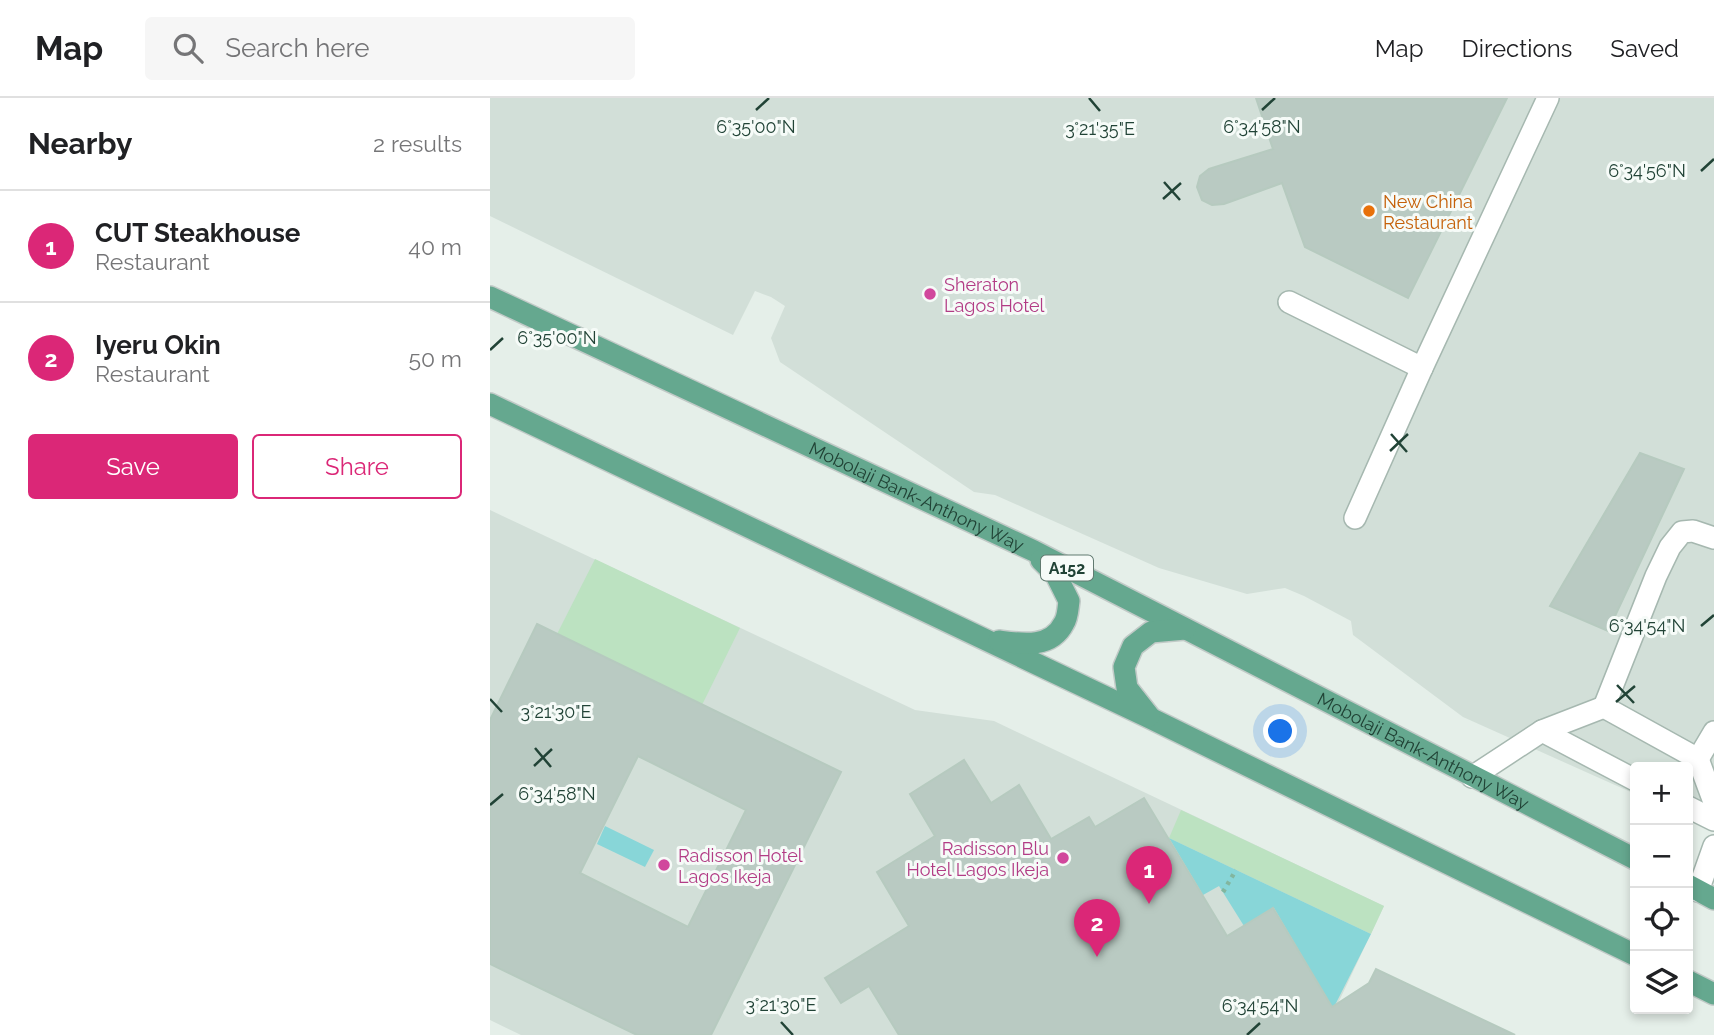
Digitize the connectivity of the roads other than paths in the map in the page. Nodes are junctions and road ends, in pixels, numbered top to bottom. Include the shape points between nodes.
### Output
1 (1548, 98) edge
2 (490, 297) edge
3 (1289, 302) dead end
4 (1422, 368) junction
5 (490, 404) edge
6 (1355, 518) dead end
7 (1714, 538) edge
8 (1034, 551) junction
9 (1187, 629) junction
10 (983, 639) junction
11 (1604, 706) junction
12 (1150, 718) junction
13 (1542, 731) junction
14 (1714, 732) edge
15 (1698, 759) junction
16 (1472, 777) junction
17 (1630, 777) edge
18 (1714, 803) edge
19 (1693, 810) edge
20 (1714, 820) edge
21 (1714, 846) edge
22 (1630, 856) edge
23 (1700, 892) edge
24 (1630, 953) edge
25 (1693, 984) edge
26 (1714, 994) edge

1 - 4 lane
2 - 8 main road, Mobolaji Bank-Anthony Way / A152
3 - 4 lane
4 - 6 lane
5 - 10 main road
7 - 11 lane via 1682,532 1670,547
8 - 9 main road, Mobolaji Bank-Anthony Way / A152
8 - 10 main road via 1056,575 1069,601 1064,623 1050,638 1032,645
9 - 12 main road via 1151,632 1133,646 1124,667 1127,688
9 - 16 main road, Mobolaji Bank-Anthony Way / A152
10 - 12 main road
11 - 13 lane
11 - 15 lane
12 - 24 main road
13 - 16 lane
13 - 17 lane
14 - 15 lane
15 - 18 lane
16 - 22 main road, Mobolaji Bank-Anthony Way / A152
19 - 20 lane
21 - 23 lane
25 - 26 main road

